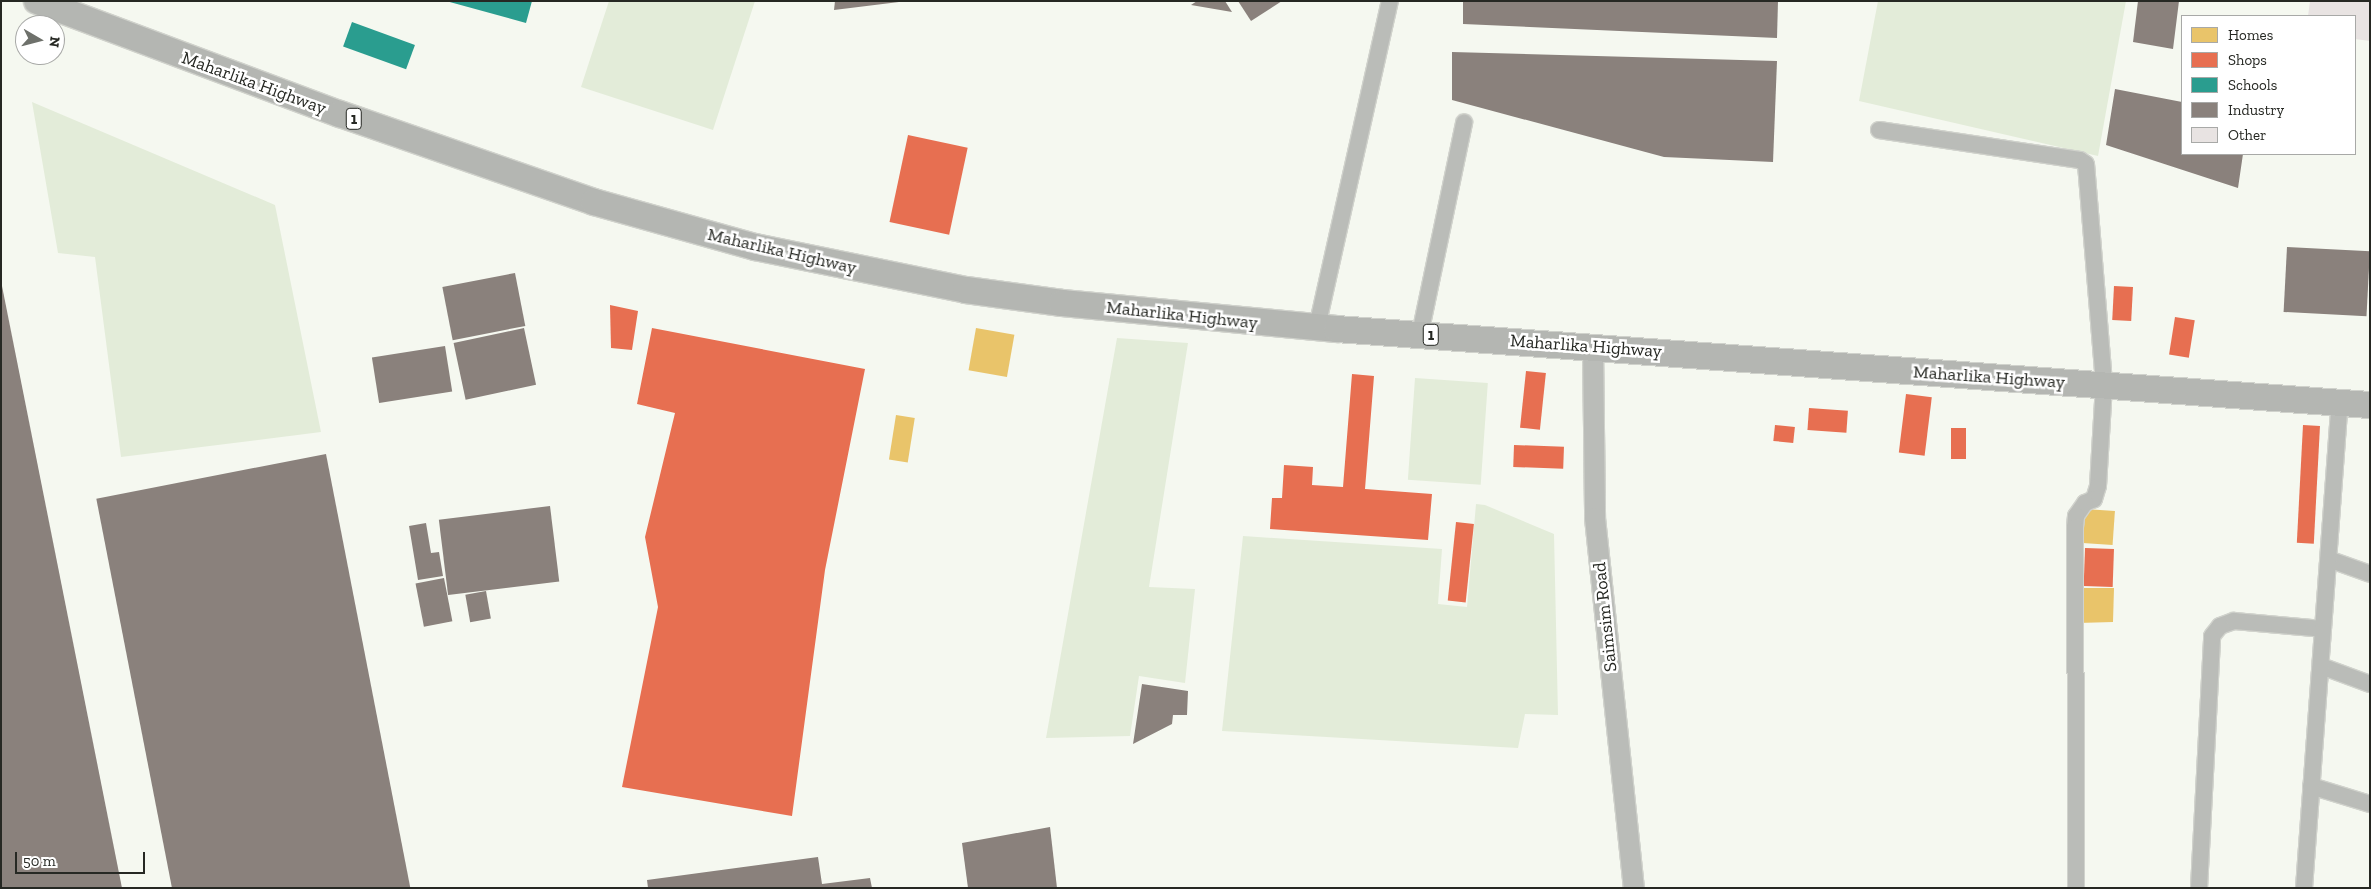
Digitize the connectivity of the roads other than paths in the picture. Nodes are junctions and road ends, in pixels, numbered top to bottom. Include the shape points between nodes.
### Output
1 (37, 1) edge
2 (1390, 1) edge
3 (1464, 123) dead end
4 (1879, 130) dead end
5 (1317, 327) junction
6 (1420, 334) junction
7 (1593, 346) junction
8 (2104, 386) junction
9 (2340, 403) junction
10 (2370, 405) edge
11 (2330, 560) junction
12 (2370, 574) edge
13 (2324, 629) junction
14 (2321, 666) junction
15 (2370, 684) edge
16 (2311, 786) junction
17 (2370, 804) edge
18 (1634, 888) edge
19 (2076, 888) edge
20 (2199, 888) edge
21 (2304, 888) edge

1 - 5 highway, Maharlika Highway / 1 via 507,174 755,247 957,288 1062,303
2 - 5 street
3 - 6 street
4 - 8 street via 2080,160 2086,164
5 - 6 highway, Maharlika Highway / 1
6 - 7 highway, Maharlika Highway / 1
7 - 8 highway, Maharlika Highway / 1
7 - 18 street, Saimsim Road via 1595,518
8 - 9 highway, Maharlika Highway / 1
8 - 19 street via 2098,486 2094,499 2085,503 2076,516 2075,527
9 - 10 highway, Maharlika Highway / 1
9 - 11 street
11 - 12 street
11 - 13 street
13 - 14 street
13 - 20 street via 2234,621 2220,626 2212,636
14 - 15 street
14 - 16 street
16 - 17 street
16 - 21 street

